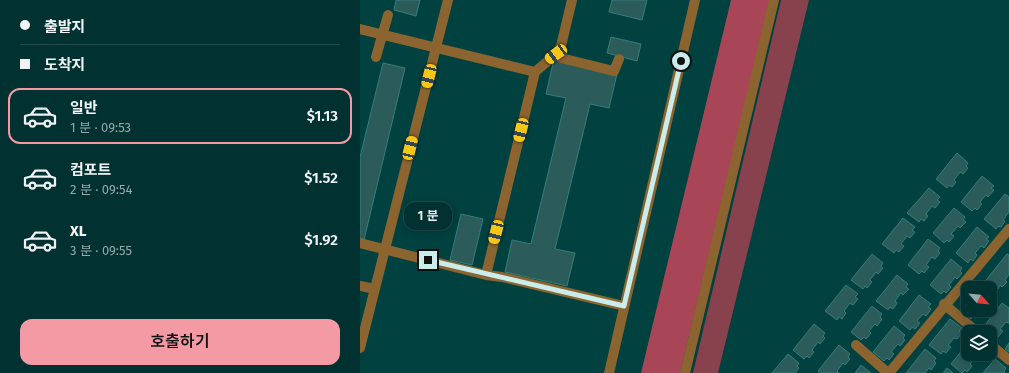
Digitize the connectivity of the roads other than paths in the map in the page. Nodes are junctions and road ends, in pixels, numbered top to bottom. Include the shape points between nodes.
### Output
1 (448, 0) edge
2 (572, 0) edge
3 (695, 0) edge
4 (774, 0) edge
5 (388, 15) dead end
6 (360, 29) edge
7 (382, 34) junction
8 (436, 48) junction
9 (556, 54) junction
10 (376, 57) dead end
11 (619, 59) dead end
12 (535, 72) junction
13 (1009, 229) edge
14 (360, 244) edge
15 (384, 249) junction
16 (486, 275) junction
17 (360, 286) edge
18 (375, 289) junction
19 (944, 304) junction
20 (624, 306) junction
21 (969, 325) edge
22 (856, 346) dead end
23 (360, 348) edge
24 (997, 350) edge
25 (1009, 360) edge
26 (609, 373) edge
27 (685, 373) edge
28 (889, 373) edge

1 - 8 street
2 - 9 street via 561,46
3 - 20 street
4 - 27 street
5 - 7 street
6 - 7 street
7 - 8 street
7 - 10 street
8 - 12 street
8 - 15 street
9 - 11 street via 561,58 614,70
9 - 12 street
12 - 16 street
13 - 19 street
14 - 15 street
15 - 16 street
15 - 18 street
16 - 20 street
17 - 18 street
18 - 23 street
19 - 21 street
19 - 28 street
20 - 26 street
22 - 28 street
24 - 25 street

